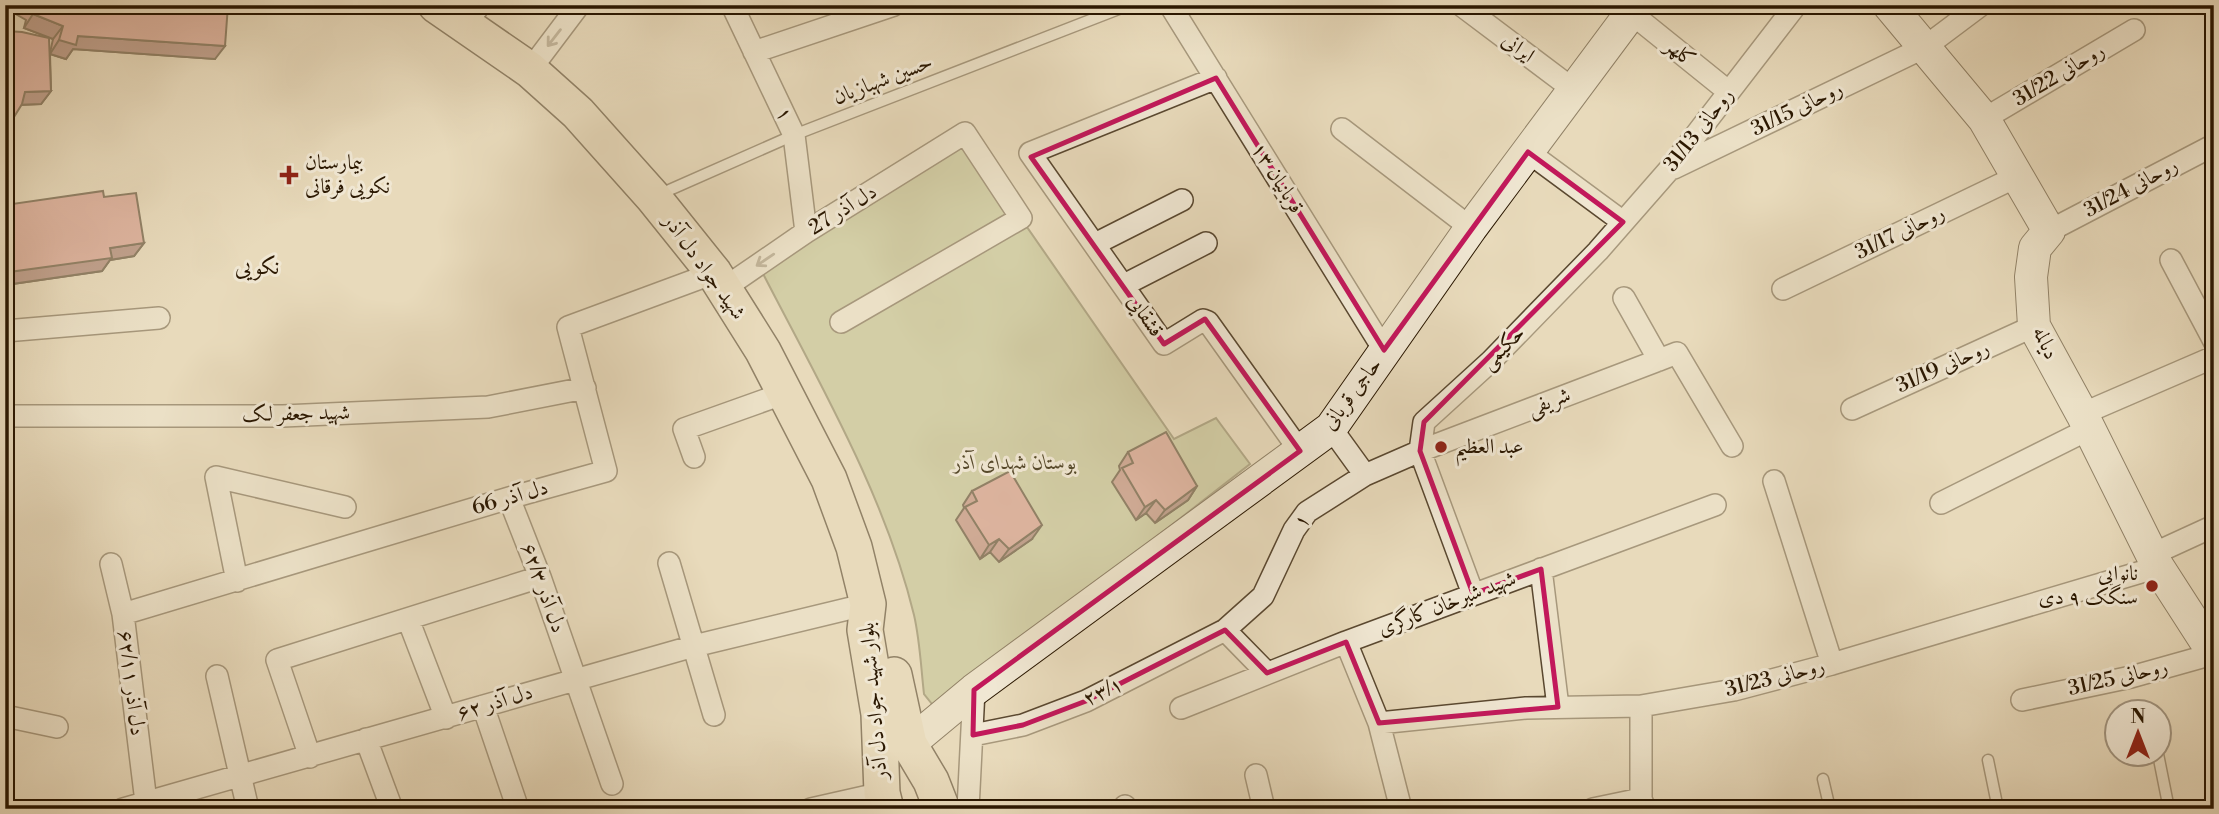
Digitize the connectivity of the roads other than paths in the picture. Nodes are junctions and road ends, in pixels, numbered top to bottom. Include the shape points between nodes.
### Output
1 (436, 5) edge
2 (579, 5) edge
3 (732, 5) edge
4 (894, 5) edge
5 (1129, 5) edge
6 (1170, 5) edge
7 (1461, 5) edge
8 (1796, 5) edge
9 (1889, 5) edge
10 (1981, 5) edge
11 (1634, 9) edge
12 (472, 15) edge
13 (2134, 30) dead end
14 (1925, 47) junction
15 (754, 52) junction
16 (530, 70) junction
17 (1216, 78) junction
18 (1574, 90) junction
19 (1730, 92) junction
20 (1984, 119) junction
21 (1342, 129) dead end
22 (794, 135) junction
23 (2214, 145) edge
24 (1528, 152) junction
25 (1668, 171) junction
26 (2016, 177) junction
27 (653, 197) junction
28 (1182, 200) dead end
29 (1623, 222) junction
30 (1471, 228) junction
31 (2049, 231) junction
32 (806, 232) junction
33 (1206, 243) dead end
34 (1095, 244) junction
35 (1598, 251) joint
36 (2171, 260) dead end
37 (719, 281) junction
38 (1124, 285) junction
39 (1783, 289) dead end
40 (1624, 298) dead end
41 (159, 318) dead end
42 (841, 322) dead end
43 (2034, 326) junction
44 (5, 331) edge
45 (2214, 341) edge
46 (1384, 350) junction
47 (1668, 357) junction
48 (2214, 357) edge
49 (585, 388) junction
50 (785, 393) junction
51 (1852, 409) dead end
52 (5, 416) edge
53 (2085, 422) junction
54 (1331, 428) junction
55 (1732, 446) dead end
56 (1420, 451) junction
57 (1300, 452) junction
58 (694, 457) dead end
59 (1365, 475) junction
60 (1774, 481) dead end
61 (509, 498) junction
62 (1941, 503) dead end
63 (1715, 505) dead end
64 (345, 507) dead end
65 (2214, 526) edge
66 (2156, 560) junction
67 (669, 563) dead end
68 (111, 564) dead end
69 (1541, 569) junction
70 (540, 576) junction
71 (237, 581) junction
72 (1473, 594) junction
73 (868, 604) junction
74 (123, 614) junction
75 (408, 619) junction
76 (1225, 630) junction
77 (1346, 642) junction
78 (694, 646) junction
79 (2214, 654) edge
80 (1832, 664) junction
81 (1266, 673) junction
82 (217, 676) dead end
83 (576, 678) junction
84 (974, 690) junction
85 (2022, 699) dead end
86 (483, 706) junction
87 (1641, 706) junction
88 (1558, 707) junction
89 (1181, 708) dead end
90 (714, 715) dead end
91 (5, 716) edge
92 (446, 718) junction
93 (1379, 723) junction
94 (57, 727) dead end
95 (973, 735) junction
96 (366, 739) junction
97 (909, 744) junction
98 (310, 757) junction
99 (1989, 760) dead end
100 (2161, 768) edge
101 (1256, 775) dead end
102 (240, 776) junction
103 (1823, 779) dead end
104 (612, 784) dead end
105 (146, 802) junction
106 (892, 803) edge
107 (1643, 804) edge
108 (123, 809) edge
109 (248, 809) edge
110 (392, 809) edge
111 (517, 809) edge
112 (811, 809) edge
113 (942, 809) edge
114 (968, 809) edge
115 (1264, 809) edge
116 (1401, 809) edge
117 (1593, 809) edge
118 (1830, 809) edge
119 (1998, 809) edge
120 (2169, 809) edge

1 - 12 main road, شهید جواد دل آذر
2 -> 16 street
3 - 15 street, ۱
4 - 15 street
5 - 22 lane, حسین شهبازیان
6 - 17 street, ۱۳ قربانیان
7 - 18 street, ایرانی
8 - 19 street, روحانی 31/13
9 - 14 main road
10 - 14 street, روحانی 31/15
11 - 18 main road, حاجی قربانی
11 - 19 street, کلهر
12 - 16 main road, شهید جواد دل آذر
13 - 20 street, روحانی 31/22
14 - 20 main road
14 - 25 street, روحانی 31/15
15 - 22 street, ۱
16 - 27 main road, شهید جواد دل آذر via 578,113
17 - 34 street, قشقایی via 1030,153
17 - 46 street, ۱۳ قربانیان
18 - 24 main road, حاجی قربانی
19 - 25 street, روحانی 31/13
20 - 26 main road
21 - 30 street
22 - 27 lane, حسین شهبازیان
22 - 32 street, ۱
23 - 31 street, روحانی 31/24
24 - 29 street
24 - 30 main road, حاجی قربانی
25 - 29 street, روحانی 31/13
26 - 31 main road
26 - 39 street, روحانی 31/17
27 - 37 main road, شهید جواد دل آذر
28 - 34 street
29 - 35 street, روحانی 31/13
30 - 46 main road, حاجی قربانی
31 - 43 main road, دیالمه via 2035,248 2031,277
32 -> 37 street, دل آذر 27
32 - 42 street, دل آذر 27 via 965,133 1021,218
33 - 38 street
34 - 38 street, قشقایی
35 - 56 street, حکیمی via 1424,422
36 - 45 street
37 - 49 street, دل آذر 66 via 568,327
37 - 50 main road, شهید جواد دل آذر
38 - 57 street, قشقایی via 1164,344 1203,320 1208,322
40 - 47 street
41 - 44 street
43 - 51 street, روحانی 31/19
43 - 53 main road, دیالمه
46 - 54 main road, حاجی قربانی
47 - 55 street
47 - 56 street, شریفی
48 - 53 street
49 - 52 street, شهید جعفر لک via 488,407 284,416
49 - 61 street, دل آذر 66 via 606,471
50 - 58 street via 684,429
50 - 73 main road, شهید جواد دل آذر via 829,479 854,547
53 - 62 street
53 - 66 main road, دیالمه
54 - 57 main road, حاجی قربانی
54 - 59 street
56 - 59 street, شریفی
56 - 72 street
57 - 84 main road, حاجی قربانی
59 - 76 street, ۱ via 1307,512 1264,596
60 - 80 street
61 - 70 street, دل آذر ۶۲/۳
61 - 71 street, دل آذر 66
63 - 69 street, شهید شیرخان کارگری
64 - 71 street via 216,477
65 - 66 street, روحانی 31/23
66 - 79 main road, دیالمه
66 - 80 street, روحانی 31/23
67 - 78 street
68 - 74 street, دل آذر ۶۲/۱۱
69 - 72 street, شهید شیرخان کارگری
69 - 88 street
70 - 75 street
70 - 83 street, دل آذر ۶۲/۳
71 - 74 street, دل آذر 66
72 - 77 street, شهید شیرخان کارگری
73 - 78 street, دل آذر ۶۲
73 - 97 main road, بلوار شهید جواد دل آذر via 883,625
73 - 106 main road, بلوار شهید جواد دل آذر via 865,630
74 - 105 street, دل آذر ۶۲/۱۱
75 - 92 street
75 - 98 street via 277,660
76 - 81 street
76 - 95 street, ۲۳/۱ via 1086,701 1023,724
77 - 81 street, شهید شیرخان کارگری
77 - 93 street
78 - 83 street, دل آذر ۶۲
78 - 90 street
79 - 85 street, روحانی 31/25
80 - 87 street, روحانی 31/23 via 1734,690
81 - 89 street, شهید شیرخان کارگری
82 - 102 street
83 - 86 street, دل آذر ۶۲
83 - 104 street, دل آذر ۶۲/۳
84 - 95 street
84 - 97 main road, حاجی قربانی
86 - 92 street, دل آذر ۶۲
86 - 111 street
87 - 88 street, روحانی 31/23
87 - 107 street
88 - 93 street, روحانی 31/23
91 - 94 street
92 - 96 street, دل آذر ۶۲
93 - 116 street
95 - 114 street
96 - 98 street, دل آذر ۶۲
96 - 110 street
97 - 106 main road via 904,792
97 - 113 main road, بلوار شهید جواد دل آذر
98 - 102 street, دل آذر ۶۲
99 - 119 lane
100 - 120 lane
101 - 115 street
102 - 105 street, دل آذر ۶۲
102 - 109 street
103 - 118 lane
105 - 108 street, دل آذر ۶۲
106 - 112 street
107 - 117 street

